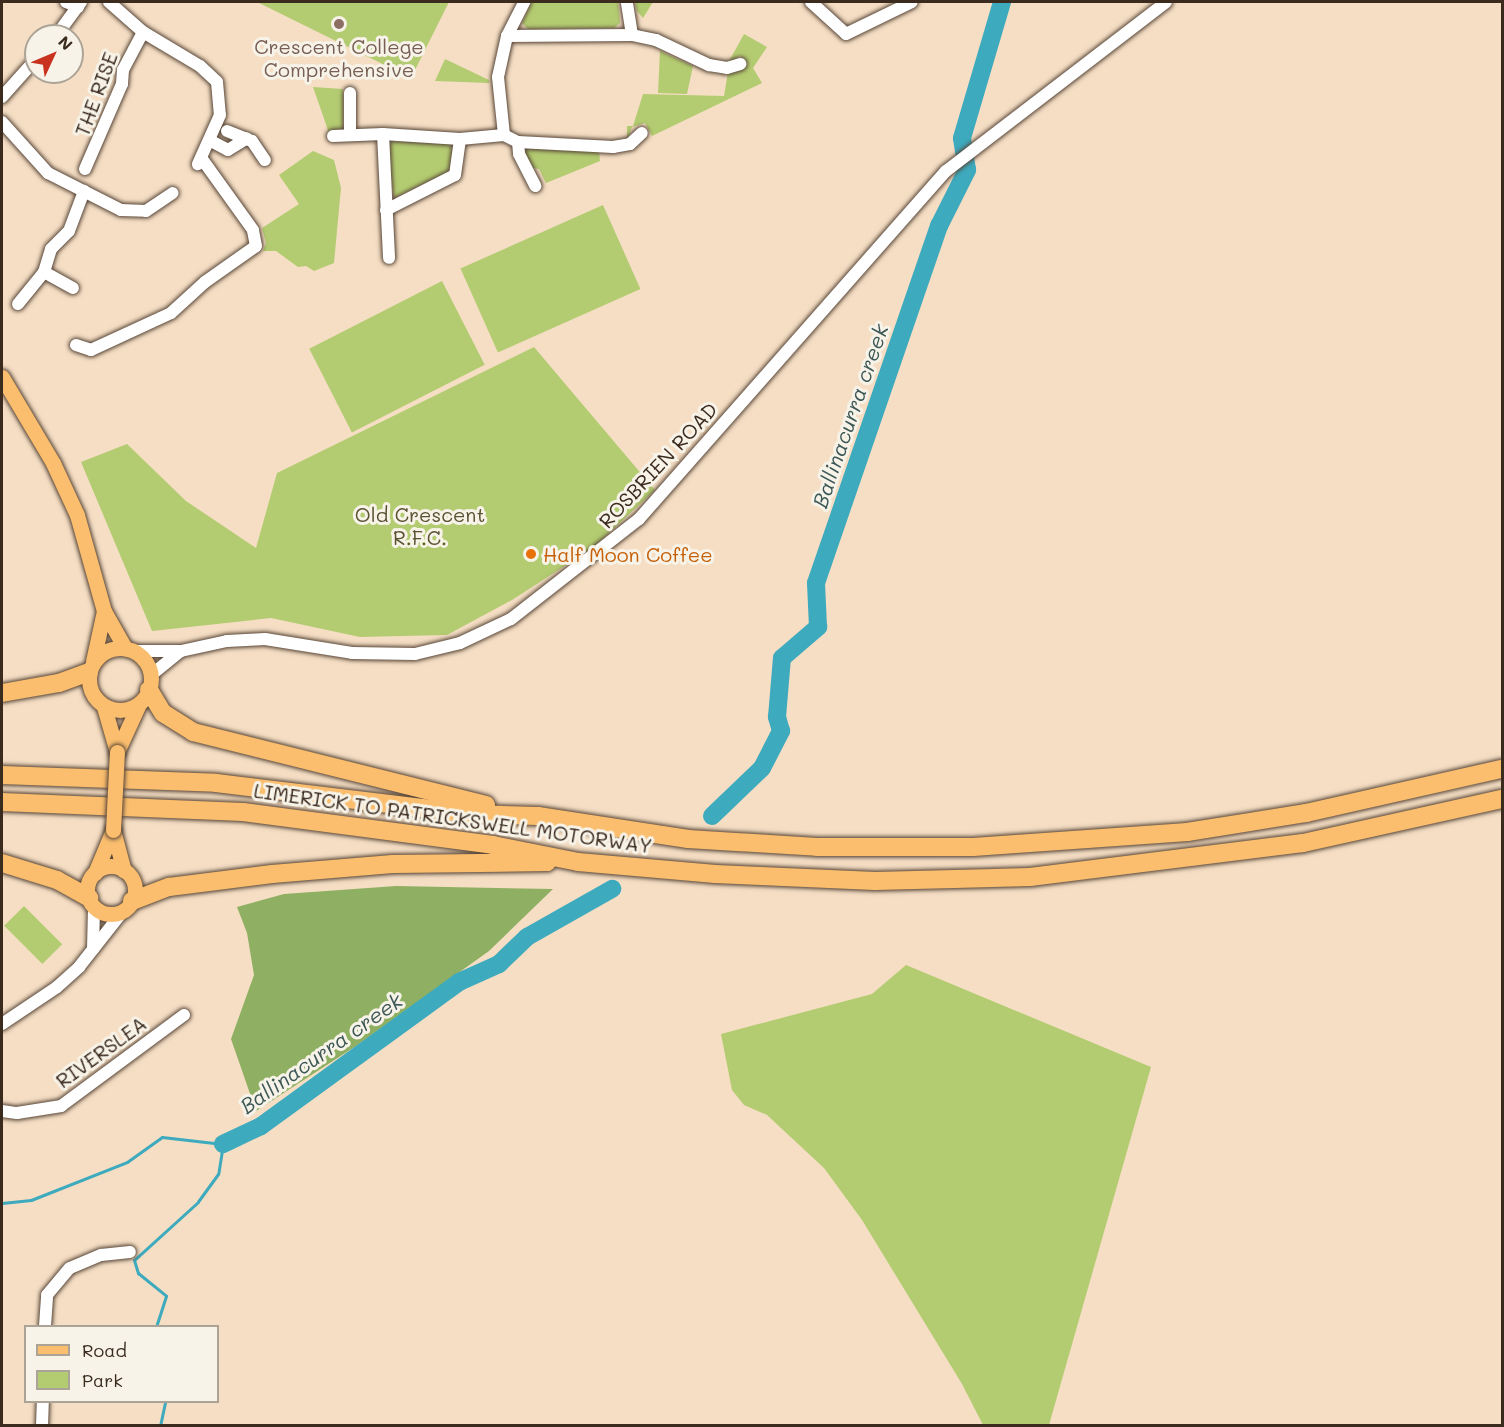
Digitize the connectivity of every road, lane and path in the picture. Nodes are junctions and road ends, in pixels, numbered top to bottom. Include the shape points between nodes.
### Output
1 (66, 2) edge
2 (109, 2) edge
3 (524, 2) edge
4 (627, 2) edge
5 (811, 2) edge
6 (912, 2) edge
7 (1166, 2) edge
8 (79, 4) edge
9 (65, 24) edge
10 (143, 32) junction
11 (632, 35) junction
12 (507, 36) junction
13 (740, 64) dead end
14 (24, 72) edge
15 (350, 93) dead end
16 (2, 96) edge
17 (2, 122) edge
18 (227, 131) dead end
19 (383, 134) junction
20 (642, 134) dead end
21 (350, 135) junction
22 (504, 135) junction
23 (333, 136) dead end
24 (248, 138) junction
25 (460, 139) junction
26 (211, 141) junction
27 (518, 142) junction
28 (265, 160) dead end
29 (86, 169) dead end
30 (536, 186) dead end
31 (84, 191) junction
32 (173, 193) dead end
33 (386, 210) junction
34 (389, 258) dead end
35 (44, 272) junction
36 (73, 288) dead end
37 (18, 304) dead end
38 (76, 345) dead end
39 (2, 377) edge
40 (104, 611) junction
41 (130, 650) junction
42 (181, 651) junction
43 (91, 667) junction
44 (146, 690) junction
45 (2, 693) edge
46 (104, 707) junction
47 (117, 752) junction
48 (1503, 769) edge
49 (2, 776) edge
50 (1503, 800) edge
51 (2, 802) edge
52 (538, 816) junction
53 (113, 830) junction
54 (578, 862) junction
55 (2, 863) edge
56 (124, 871) junction
57 (95, 873) junction
58 (91, 902) junction
59 (128, 906) junction
60 (93, 949) junction
61 (184, 1014) dead end
62 (2, 1024) edge
63 (2, 1111) edge
64 (130, 1252) dead end
65 (45, 1325) edge
66 (43, 1403) edge
67 (42, 1425) edge

1 - 8 street
2 - 10 street
3 - 12 street
4 - 11 street
5 - 6 street via 846,34
7 - 42 street, ROSBRIEN ROAD via 959,161 886,236 639,519 502,625 460,643 415,654 352,653 265,639 226,641
8 - 9 street
10 - 26 street via 200,66 217,81 220,116
10 - 29 street, THE RISE via 123,70 122,84
11 - 12 street
11 - 13 street via 656,40 709,64 727,68
12 - 22 street via 498,77
14 - 16 street
15 - 21 street
17 - 31 street via 48,173
18 - 24 street
19 - 21 street
19 - 25 street
19 - 33 street
20 - 27 street via 630,144 613,147
21 - 23 street
22 - 25 street
22 - 27 street
24 - 26 street via 228,150
24 - 28 street
25 - 33 street via 454,175
26 - 38 street via 199,162 253,230 256,246 205,282 171,314 91,350
27 - 30 street via 519,154
31 - 32 street via 121,210 137,212
31 - 35 street via 69,231 51,249
33 - 34 street
35 - 36 street
35 - 37 street
39 - 40 main road via 53,463 77,515
40 - 41 main road
40 - 43 main road
41 - 42 street, ROSBRIEN ROAD
41 - 43 main road via 107,650
41 - 44 main road via 148,666
42 - 44 street, ROSBRIEN ROAD
43 - 45 highway via 59,683
43 - 46 main road via 91,692
44 - 46 main road via 122,711
44 - 47 main road
44 - 52 highway via 163,713 193,732
46 - 47 main road
47 - 53 main road, bridge
48 - 52 highway, LIMERICK TO PATRICKSWELL MOTORWAY via 1306,813 1186,832 1072,843 817,847 688,838
49 - 52 highway, LIMERICK TO PATRICKSWELL MOTORWAY via 216,783 474,814
50 - 54 highway, LIMERICK TO PATRICKSWELL MOTORWAY via 1303,843 1030,878 875,881 715,874
51 - 54 highway, LIMERICK TO PATRICKSWELL MOTORWAY via 243,812 493,845
53 - 56 main road
53 - 57 main road
54 - 59 highway via 393,864 272,874 169,887
55 - 58 highway via 57,880
56 - 57 main road via 109,867
56 - 59 main road via 135,888
57 - 58 main road via 88,884
58 - 59 main road via 108,914
58 - 60 street
59 - 60 street
60 - 62 street via 57,987
61 - 63 street, RIVERSLEA via 61,1106 17,1113
64 - 65 street via 101,1255 70,1269 47,1295
66 - 67 street

